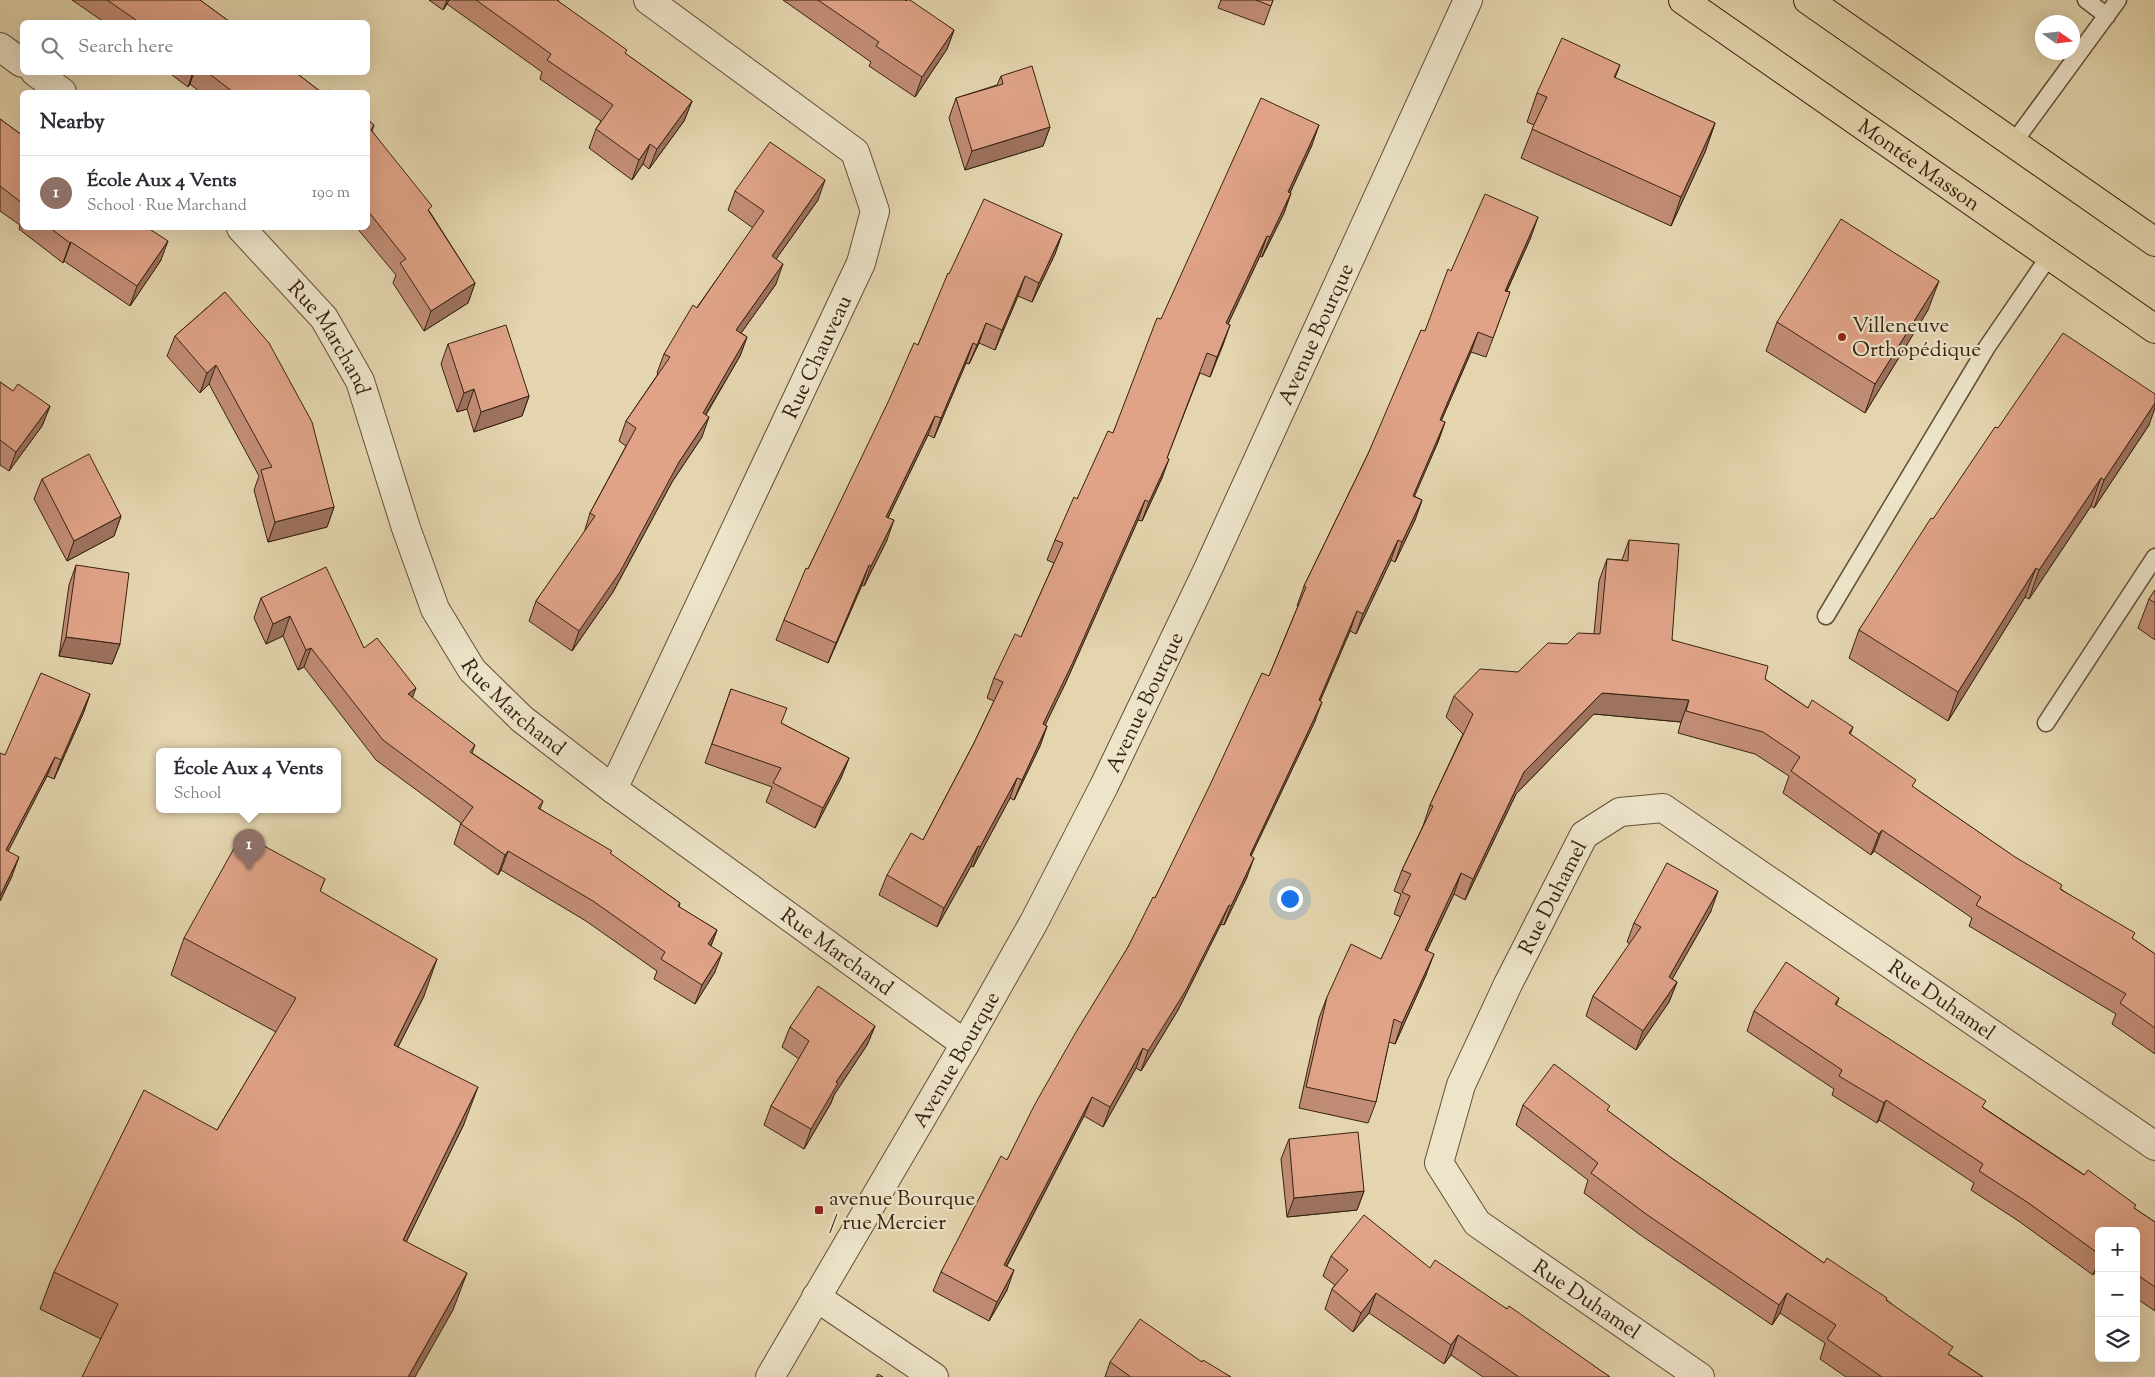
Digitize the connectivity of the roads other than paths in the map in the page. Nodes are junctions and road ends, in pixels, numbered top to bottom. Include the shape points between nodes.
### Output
1 (648, 0) edge
2 (1468, 0) edge
3 (1683, 0) edge
4 (1808, 0) edge
5 (2086, 0) edge
6 (2118, 0) edge
7 (2107, 16) junction
8 (0, 47) edge
9 (20, 62) edge
10 (39, 75) edge
11 (59, 90) edge
12 (2014, 142) junction
13 (243, 230) edge
14 (2155, 242) edge
15 (2050, 256) junction
16 (2155, 329) edge
17 (2155, 557) edge
18 (1826, 616) dead end
19 (2046, 723) dead end
20 (613, 789) junction
21 (965, 1044) junction
22 (2155, 1146) edge
23 (816, 1296) junction
24 (770, 1377) edge
25 (934, 1377) edge
26 (1700, 1377) edge

1 - 20 street, Rue Chauveau via 855,152 875,211 861,263
2 - 21 street, Avenue Bourque via 1208,569 1034,922
3 - 15 main road, Montée Masson
4 - 12 main road
5 - 7 lane
6 - 7 lane
7 - 12 lane
8 - 9 street
10 - 11 street
12 - 14 main road
13 - 20 street, Rue Marchand via 324,318 360,381 435,610 472,670 522,719
15 - 16 main road, Montée Masson
15 - 18 lane via 1987,347
17 - 19 lane
20 - 21 street, Rue Marchand
21 - 23 street, Avenue Bourque
22 - 26 street, Rue Duhamel via 1663,808 1620,812 1584,835 1460,1085 1439,1163 1477,1223
23 - 24 street, Avenue Bourque
23 - 25 street

